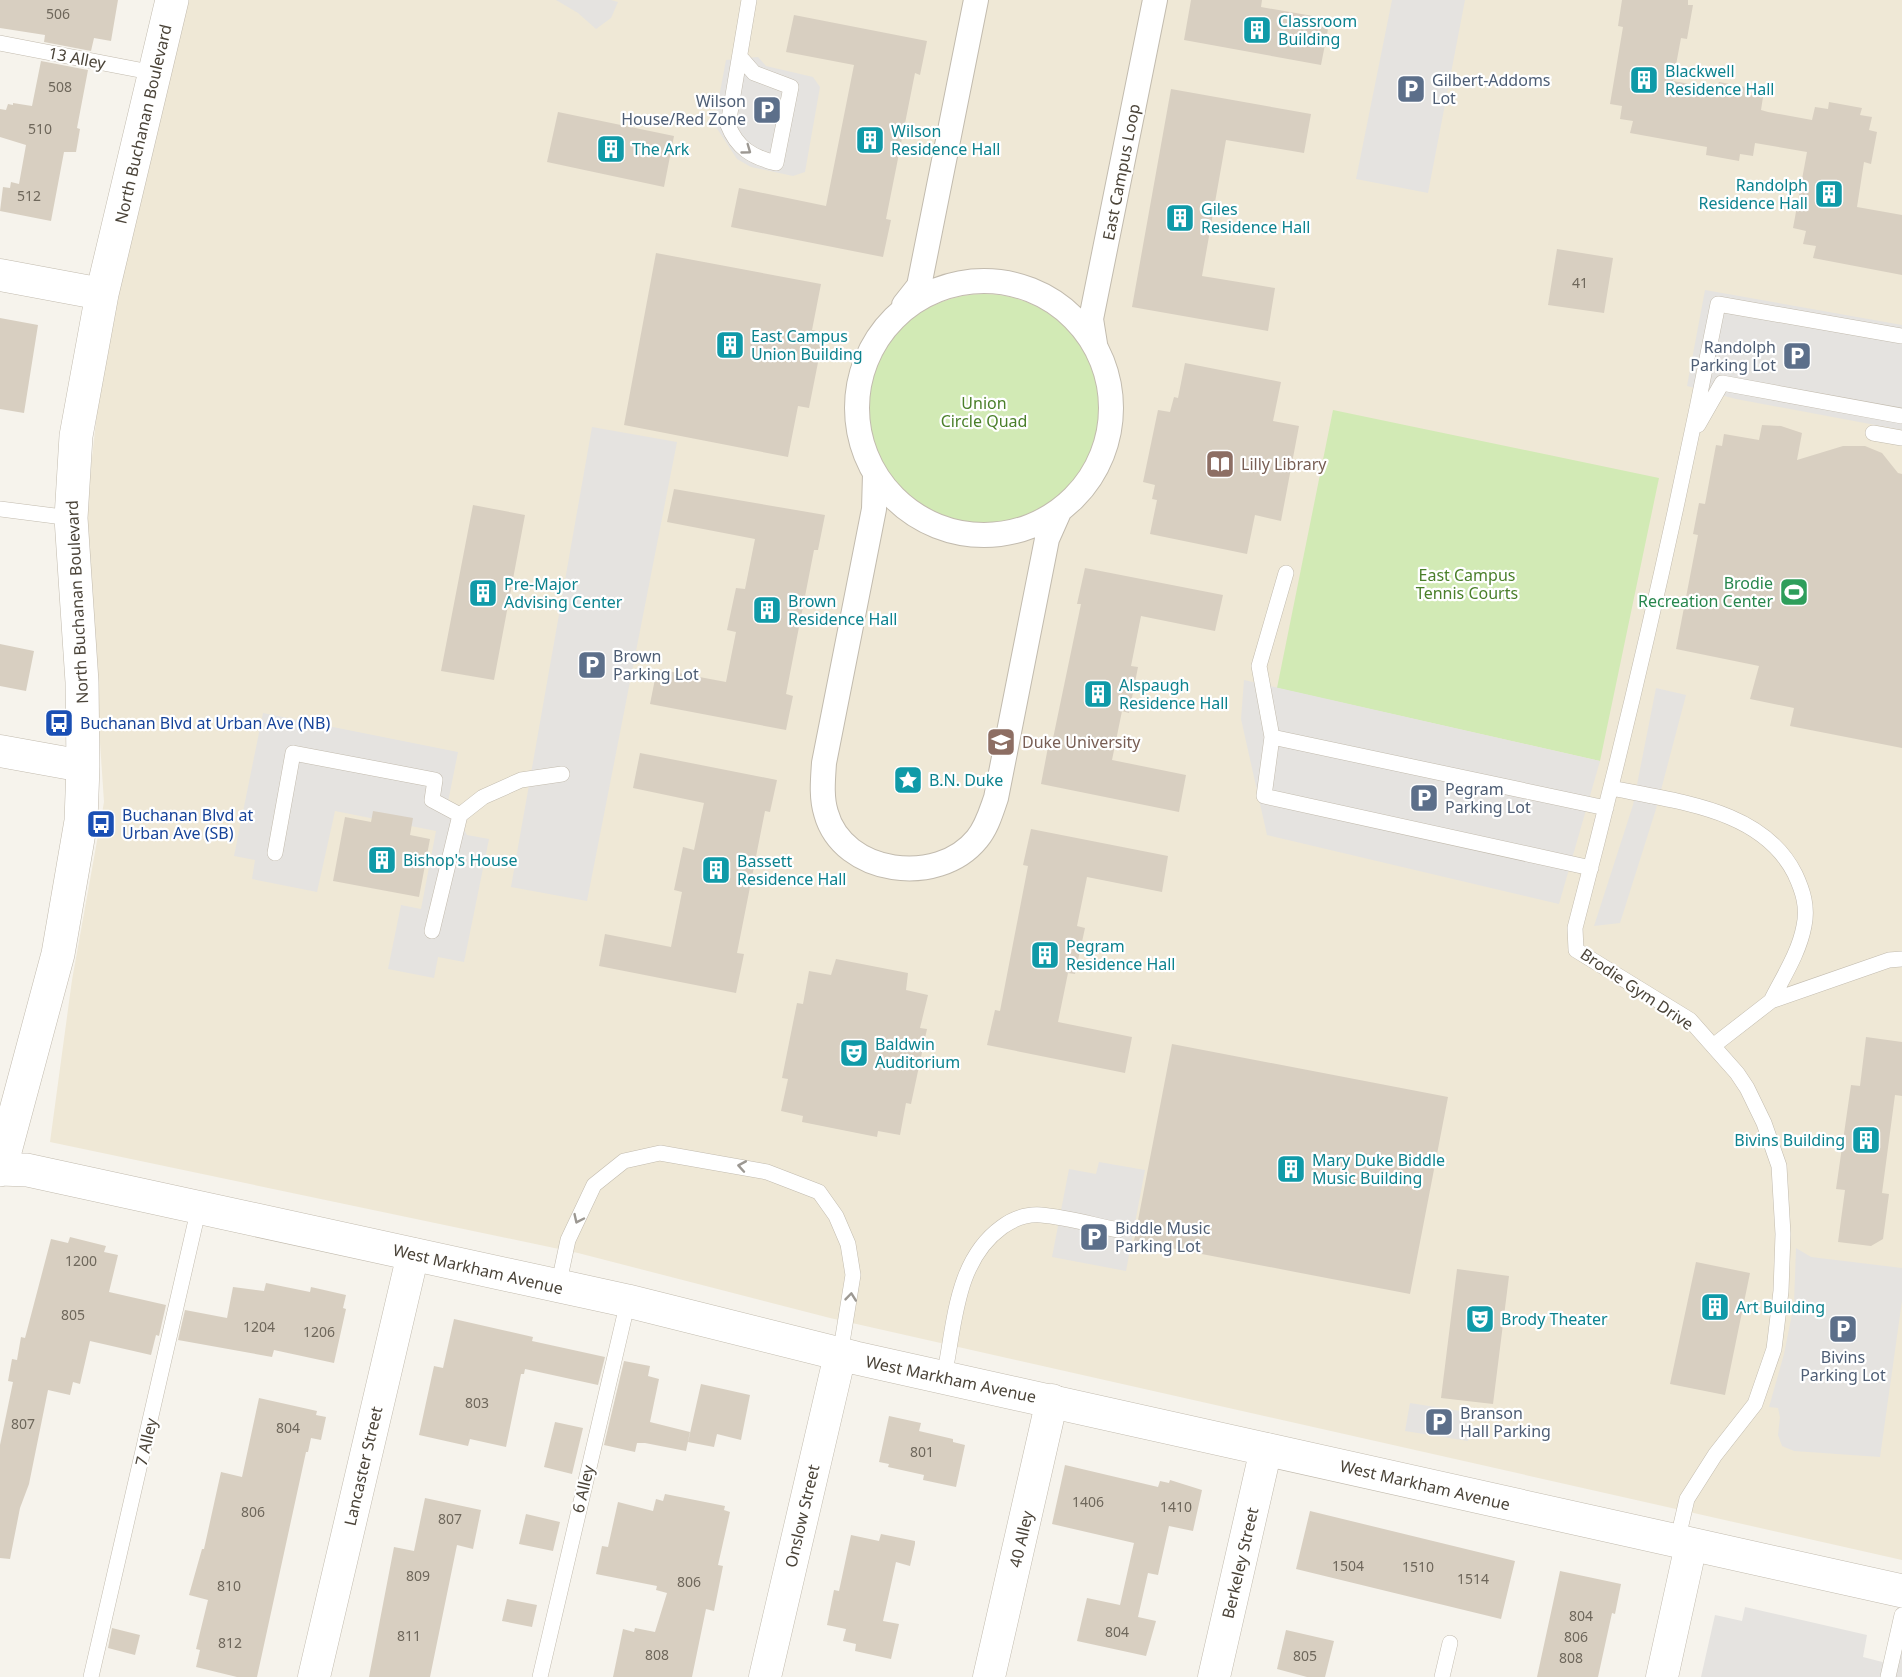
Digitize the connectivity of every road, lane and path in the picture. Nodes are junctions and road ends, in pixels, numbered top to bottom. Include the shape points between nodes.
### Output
1 (172, 0) edge
2 (749, 0) edge
3 (976, 0) edge
4 (1155, 0) edge
5 (0, 43) edge
6 (741, 58) junction
7 (155, 73) junction
8 (0, 275) edge
9 (102, 294) junction
10 (904, 310) junction
11 (1902, 336) edge
12 (1095, 344) junction
13 (1902, 416) edge
14 (1872, 433) dead end
15 (1692, 435) junction
16 (1902, 438) edge
17 (875, 474) junction
18 (0, 509) edge
19 (1059, 512) junction
20 (70, 518) junction
21 (1286, 573) dead end
22 (1272, 737) junction
23 (0, 751) edge
24 (83, 766) junction
25 (562, 774) dead end
26 (1612, 788) junction
27 (1606, 808) junction
28 (460, 814) junction
29 (275, 853) dead end
30 (1591, 868) junction
31 (432, 931) dead end
32 (1902, 959) edge
33 (1771, 1001) junction
34 (1713, 1046) junction
35 (0, 1169) edge
36 (199, 1207) junction
37 (1118, 1230) dead end
38 (413, 1254) junction
39 (558, 1287) junction
40 (628, 1301) junction
41 (840, 1354) junction
42 (944, 1377) junction
43 (1052, 1400) junction
44 (1266, 1449) junction
45 (1684, 1544) junction
46 (1902, 1591) edge
47 (1902, 1615) edge
48 (1450, 1643) dead end
49 (91, 1677) edge
50 (314, 1677) edge
51 (540, 1677) edge
52 (765, 1677) edge
53 (989, 1677) edge
54 (1214, 1677) edge
55 (1442, 1677) edge
56 (1662, 1677) edge
57 (1888, 1677) edge

1 - 7 street, North Buchanan Boulevard
2 - 6 lane
3 - 10 street via 919,286 904,303
4 - 12 street, East Campus Loop via 1091,319
5 - 7 lane, 13 Alley
6 -> 6 lane via 728,124 734,140 748,153 776,163 790,87 754,73
7 - 9 street, North Buchanan Boulevard
8 - 9 street
9 - 20 street, North Buchanan Boulevard via 76,436
10 - 12 street via 924,296 955,284 1002,282 1057,303
10 - 17 street via 873,346 857,392 859,432
11 - 15 lane, Brodie Gym Drive via 1718,304
12 - 19 street via 1112,396 1109,437 1088,484
13 - 15 lane via 1722,383
14 - 16 lane
15 - 26 lane, Brodie Gym Drive
17 - 19 street via 898,502 916,516 946,530 966,534 1011,533
17 - 19 street via 874,509 824,763 823,791 826,813 845,844 864,858 895,869 921,869 960,854 976,840 988,821 1047,538
18 - 20 lane
20 - 24 street, North Buchanan Boulevard via 82,682
21 - 22 lane via 1259,666
22 - 27 lane
22 - 30 lane via 1264,796
23 - 24 street
24 - 35 street, North Buchanan Boulevard via 81,821 58,954
25 - 28 lane via 521,780 483,797
26 - 27 lane, Brodie Gym Drive
26 - 33 lane via 1718,812 1761,834 1786,856 1805,893 1804,925 1793,959
27 - 30 lane, Brodie Gym Drive
28 - 29 lane via 432,800 435,780 293,753
28 - 31 lane
30 - 34 lane, Brodie Gym Drive via 1575,928 1576,950 1690,1020
32 - 33 lane via 1889,960
33 - 34 lane
34 - 45 lane, Brodie Gym Drive via 1747,1088 1779,1166 1781,1291 1774,1349 1755,1404 1687,1498
35 - 36 street, West Markham Avenue via 27,1170
36 - 38 street, West Markham Avenue
36 - 49 lane, 7 Alley
37 - 42 lane via 1041,1215 1012,1220 994,1233 967,1269
38 - 39 street, West Markham Avenue
38 - 50 street, Lancaster Street
39 - 40 street, West Markham Avenue
41 -> 39 lane via 853,1275 848,1244 836,1216 819,1192 767,1172 660,1153 624,1161 594,1185 568,1240
40 - 41 street, West Markham Avenue
40 - 51 lane, 6 Alley
41 - 42 street, West Markham Avenue
41 - 52 street, Onslow Street
42 - 43 street, West Markham Avenue
43 - 44 street, West Markham Avenue
43 - 53 street, 40 Alley
44 - 45 street, West Markham Avenue
44 - 54 street, Berkeley Street
45 - 46 street, West Markham Avenue
45 - 56 street
47 - 57 lane
48 - 55 lane

